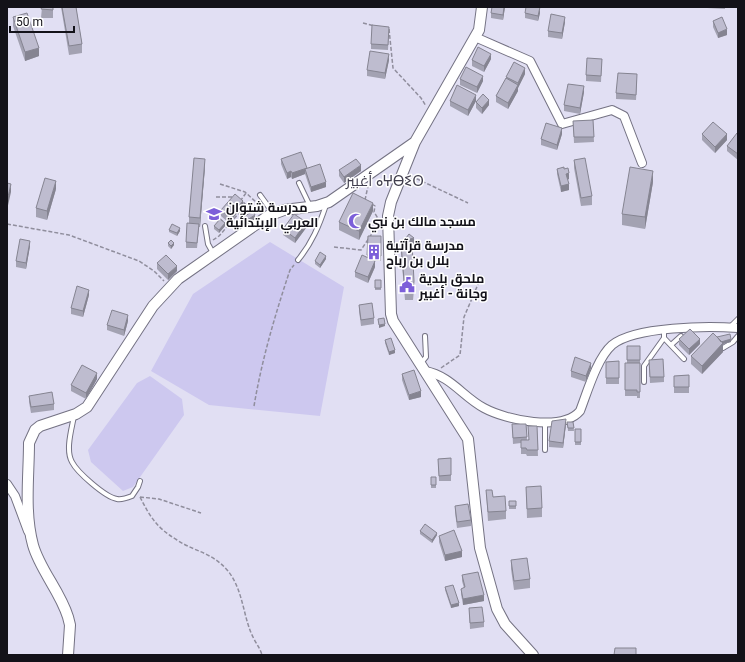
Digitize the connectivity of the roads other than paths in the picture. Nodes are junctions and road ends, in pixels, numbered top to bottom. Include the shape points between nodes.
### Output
1 (482, 7) edge
2 (475, 37) junction
3 (415, 142) junction
4 (642, 163) dead end
5 (299, 183) dead end
6 (260, 195) dead end
7 (327, 202) junction
8 (311, 206) junction
9 (272, 214) junction
10 (205, 226) dead end
11 (213, 253) junction
12 (298, 260) road end
13 (738, 319) edge
14 (664, 328) junction
15 (734, 328) edge
16 (425, 336) dead end
17 (681, 336) edge
18 (738, 336) edge
19 (664, 338) junction
20 (671, 345) junction
21 (724, 348) edge
22 (684, 359) dead end
23 (427, 369) junction
24 (644, 382) dead end
25 (74, 415) junction
26 (545, 422) junction
27 (545, 450) dead end
28 (140, 481) dead end
29 (7, 484) edge
30 (33, 545) junction
31 (68, 655) edge
32 (533, 655) edge

1 - 2 street via 479,30
2 - 3 street
2 - 4 street via 530,61 562,124 612,110 624,116
3 - 7 street
3 - 23 street via 388,216 391,314 393,321
5 - 8 lane
6 - 9 lane
7 - 8 street
7 - 12 lane via 316,234
8 - 9 street
9 - 11 street
10 - 11 lane via 208,244
11 - 25 street via 169,287 153,306 92,402
13 - 15 lane
14 - 15 street
14 - 19 lane
14 - 26 street via 612,345 599,365 580,411 570,419
16 - 23 lane
17 - 20 lane
18 - 21 lane
19 - 20 lane
19 - 24 lane via 644,366
20 - 22 lane
23 - 26 street via 484,408 512,419
23 - 32 street via 468,439 480,548 497,609 505,624
25 - 28 lane via 69,452 72,462 104,493 116,499 132,496
25 - 30 street via 40,426 35,430 29,443 29,511
26 - 27 lane
29 - 30 street via 15,496
30 - 31 street via 68,617

